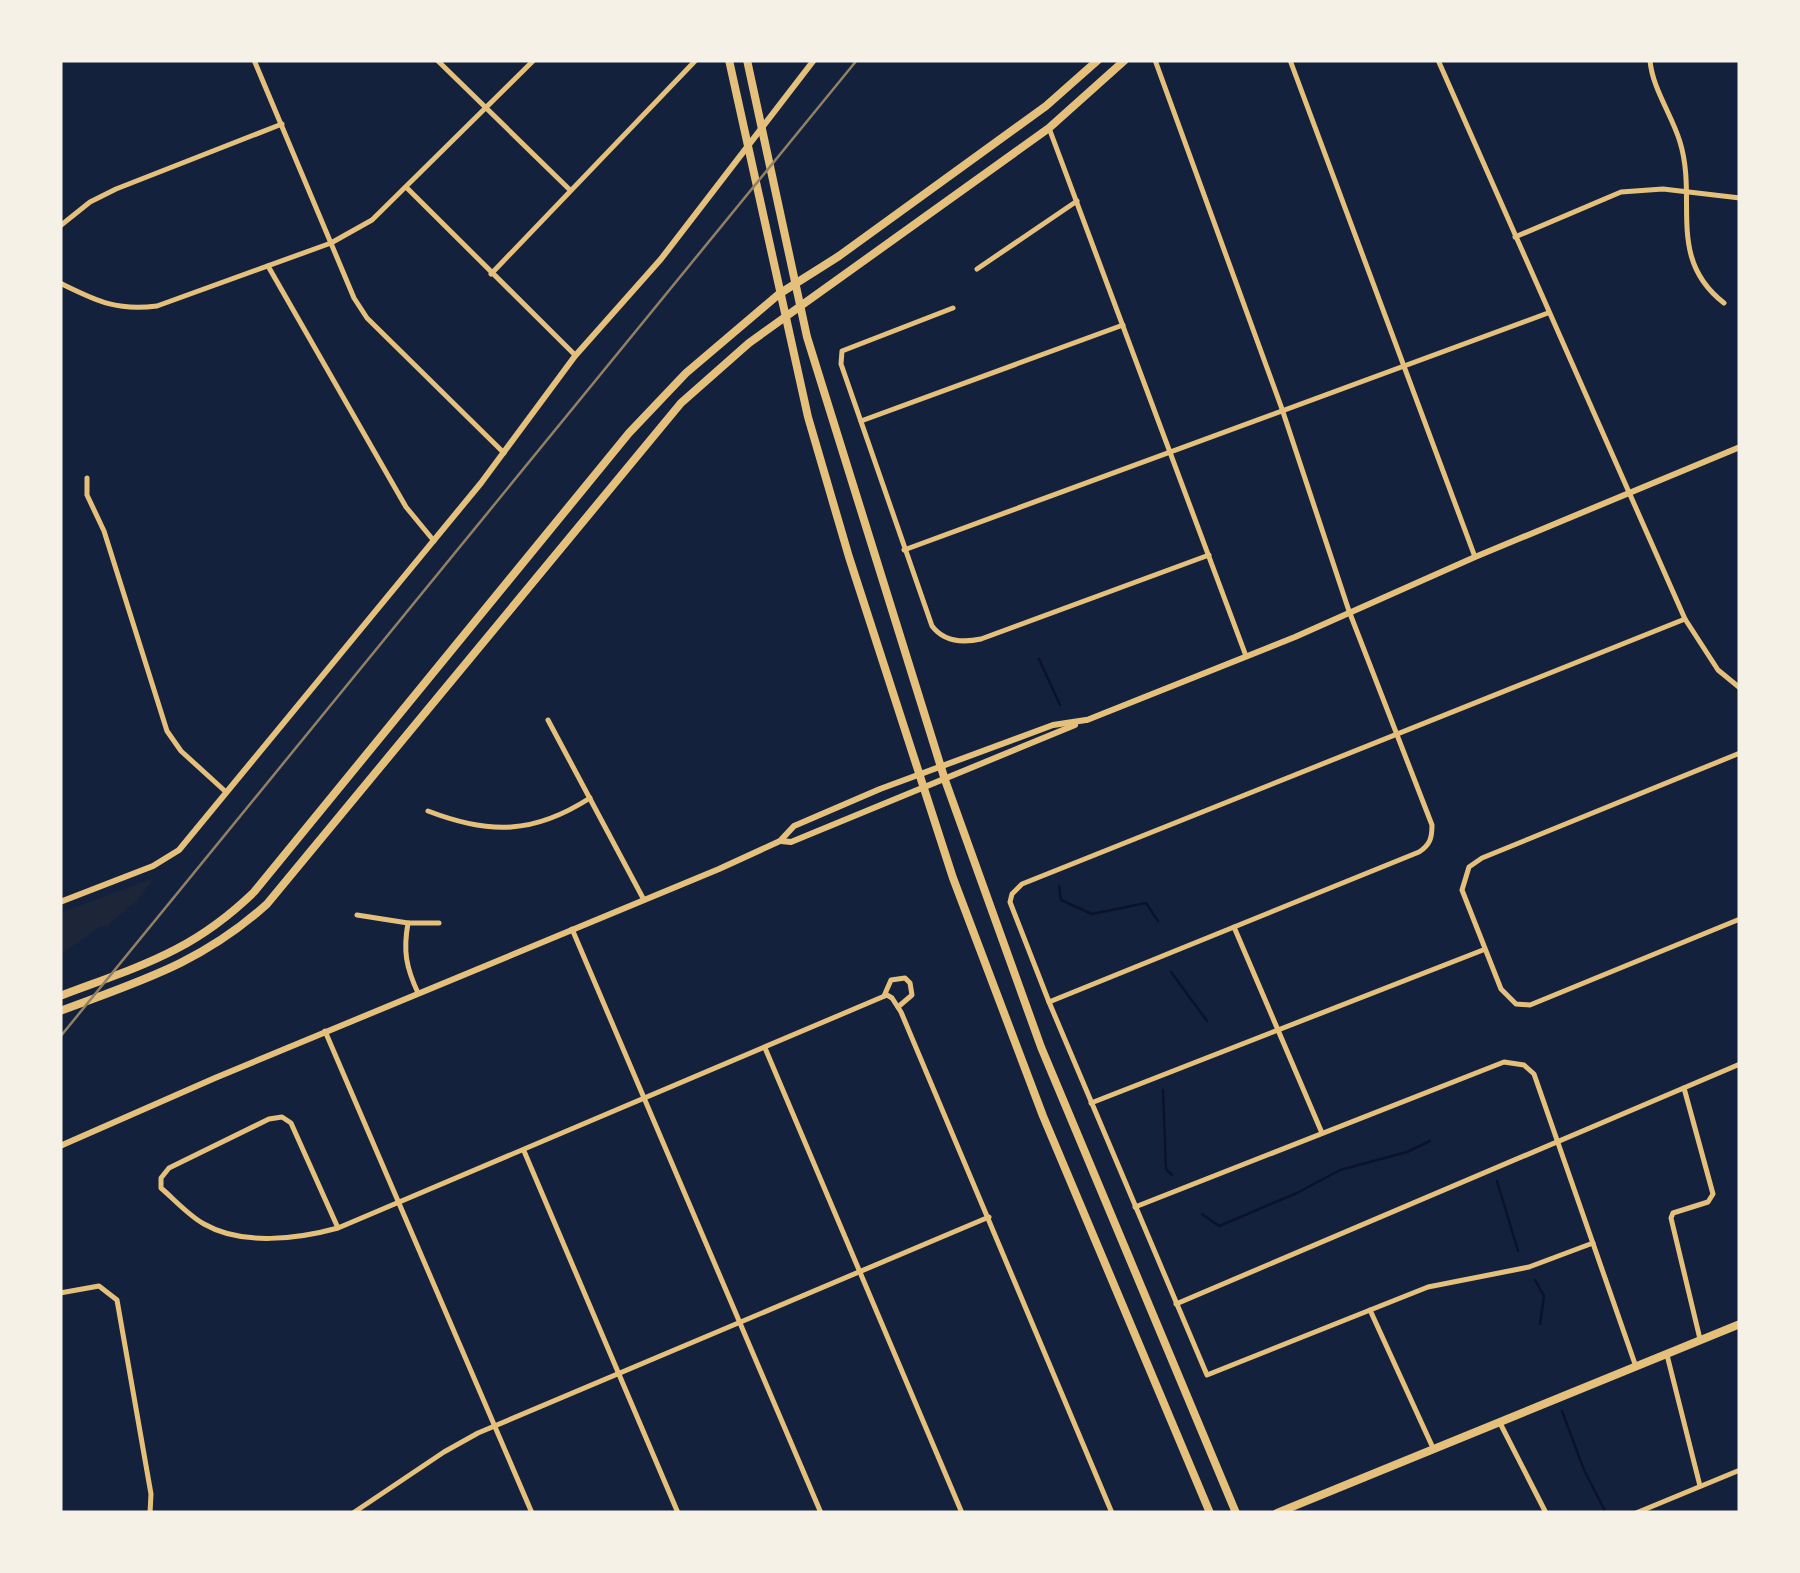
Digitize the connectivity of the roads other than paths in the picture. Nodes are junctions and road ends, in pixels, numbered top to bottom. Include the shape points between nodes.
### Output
1 (254, 60) edge
2 (437, 60) edge
3 (534, 60) edge
4 (696, 60) edge
5 (730, 60) edge
6 (747, 60) edge
7 (814, 60) edge
8 (1098, 60) edge
9 (1126, 60) edge
10 (1155, 60) edge
11 (1290, 60) edge
12 (1438, 60) edge
13 (1650, 60) edge
14 (486, 108) junction
15 (282, 124) junction
16 (1049, 128) junction
17 (407, 188) junction
18 (570, 190) junction
19 (1686, 192) junction
20 (1740, 198) edge
21 (1077, 202) junction
22 (60, 226) edge
23 (1515, 237) junction
24 (331, 243) junction
25 (268, 266) junction
26 (977, 269) dead end
27 (491, 274) junction
28 (60, 283) edge
29 (795, 284) junction
30 (779, 294) junction
31 (1724, 303) dead end
32 (800, 308) junction
33 (953, 308) dead end
34 (1548, 313) junction
35 (784, 319) junction
36 (1123, 325) junction
37 (576, 356) junction
38 (1402, 365) junction
39 (1282, 410) junction
40 (861, 422) junction
41 (1740, 448) edge
42 (1170, 451) junction
43 (504, 453) junction
44 (87, 478) dead end
45 (1632, 494) junction
46 (434, 541) junction
47 (904, 550) junction
48 (1208, 555) junction
49 (1475, 557) junction
50 (1348, 612) junction
51 (1686, 618) junction
52 (1246, 656) junction
53 (1740, 688) edge
54 (548, 720) dead end
55 (1086, 720) junction
56 (1396, 736) junction
57 (1740, 753) edge
58 (941, 768) junction
59 (920, 773) junction
60 (945, 780) junction
61 (925, 788) junction
62 (226, 792) junction
63 (590, 798) junction
64 (428, 811) dead end
65 (780, 841) junction
66 (644, 900) junction
67 (60, 902) edge
68 (357, 915) dead end
69 (1740, 919) edge
70 (408, 923) junction
71 (439, 923) dead end
72 (1234, 927) junction
73 (572, 930) junction
74 (1484, 950) junction
75 (418, 993) junction
76 (60, 996) edge
77 (884, 996) junction
78 (1048, 1002) junction
79 (898, 1007) junction
80 (60, 1011) edge
81 (1278, 1030) junction
82 (325, 1031) junction
83 (764, 1048) junction
84 (1740, 1064) edge
85 (1684, 1088) junction
86 (644, 1099) junction
87 (1092, 1104) junction
88 (1322, 1133) junction
89 (1559, 1140) junction
90 (60, 1146) edge
91 (524, 1152) junction
92 (398, 1203) junction
93 (1136, 1207) junction
94 (989, 1217) junction
95 (338, 1228) junction
96 (1593, 1243) junction
97 (860, 1272) junction
98 (60, 1293) edge
99 (1176, 1304) junction
100 (1370, 1310) junction
101 (739, 1323) junction
102 (1740, 1324) edge
103 (1700, 1339) junction
104 (1666, 1352) junction
105 (1635, 1364) junction
106 (619, 1374) junction
107 (1499, 1420) junction
108 (494, 1427) junction
109 (1433, 1448) junction
110 (1740, 1470) edge
111 (1700, 1486) junction
112 (150, 1513) edge
113 (353, 1513) edge
114 (532, 1513) edge
115 (678, 1513) edge
116 (820, 1513) edge
117 (962, 1513) edge
118 (1112, 1513) edge
119 (1210, 1513) edge
120 (1236, 1513) edge
121 (1277, 1513) edge
122 (1546, 1513) edge
123 (1636, 1513) edge

1 - 15 street
2 - 14 street
3 - 14 street
4 - 18 street
5 - 30 main road
6 - 29 main road
7 - 37 street via 661,259
8 - 29 main road via 1046,106
9 - 16 main road
10 - 39 street
11 - 38 street
12 - 23 street
13 - 19 street via 1681,144
14 - 17 street
14 - 18 street
15 - 22 street via 116,189
15 - 24 street
16 - 21 street
16 - 32 main road
17 - 24 street via 372,220
17 - 27 street
18 - 27 street
19 - 20 street
19 - 23 street via 1620,192
19 - 31 street via 1696,272
21 - 26 street
21 - 36 street
23 - 34 street
24 - 25 street
24 - 43 street via 367,318
25 - 28 street via 134,309 103,304
25 - 46 street via 406,507
27 - 37 street
29 - 30 main road
29 - 32 main road
30 - 35 main road
30 - 76 main road via 686,373 629,433 254,892 208,934 172,954
32 - 35 main road
32 - 58 main road
33 - 40 street via 842,351
34 - 38 street
34 - 45 street
35 - 59 main road via 849,558
35 - 80 main road via 681,403 267,904 217,944 163,973
36 - 40 street
36 - 42 street
37 - 43 street
38 - 39 street
38 - 49 street
39 - 42 street
39 - 50 street
40 - 47 street
41 - 45 street
42 - 47 street
42 - 48 street
43 - 46 street
44 - 62 street via 87,495 167,731
45 - 49 street
45 - 51 street
46 - 62 street
47 - 48 street via 932,626 952,640 971,641
48 - 52 street
49 - 50 street
50 - 52 street
50 - 56 street
51 - 53 street via 1718,670
51 - 56 street
52 - 55 street
54 - 63 street
55 - 58 street via 1054,725
55 - 60 street
56 - 72 street via 1432,825 1429,844
56 - 78 street via 1022,884 1012,894 1011,910
57 - 74 street via 1469,868 1464,896
58 - 59 street
58 - 60 main road
59 - 61 main road
59 - 65 street via 794,826
60 - 61 street
60 - 120 main road via 1041,1047
61 - 65 street
61 - 119 main road via 1043,1116
62 - 67 street via 162,862
63 - 64 street via 521,829
63 - 66 street
65 - 66 street
66 - 73 street
68 - 70 street
69 - 74 street via 1530,1005 1516,1004 1500,989
70 - 71 street
70 - 75 street via 403,948
72 - 78 street
72 - 81 street
73 - 75 street
73 - 86 street
74 - 81 street
75 - 82 street
77 - 79 street
77 - 79 street via 892,980 905,978 912,995
77 - 83 street
78 - 87 street
79 - 94 street
81 - 87 street
81 - 88 street
82 - 90 street
82 - 92 street
83 - 86 street
83 - 97 street
84 - 85 street
85 - 89 street
85 - 103 street via 1714,1194 1671,1218
86 - 91 street
86 - 101 street
87 - 93 street
88 - 89 street via 1516,1062 1534,1074
88 - 93 street
89 - 96 street
89 - 99 street
91 - 92 street
91 - 106 street
92 - 95 street
92 - 108 street
93 - 99 street
94 - 97 street
94 - 118 street
95 - 95 street via 304,1237 230,1233 188,1213 161,1188 161,1178 169,1168 282,1117 291,1123
96 - 100 street via 1529,1267 1428,1287
96 - 105 street
97 - 101 street
97 - 117 street
98 - 112 street via 99,1286 117,1300
99 - 100 street via 1210,1376
100 - 109 street
101 - 106 street
101 - 116 street
102 - 103 main road
103 - 104 main road
104 - 105 main road
104 - 111 street
105 - 107 main road
106 - 108 street
106 - 115 street
107 - 109 main road
107 - 122 street
108 - 113 street
108 - 114 street
109 - 121 main road
110 - 111 street
111 - 123 street

